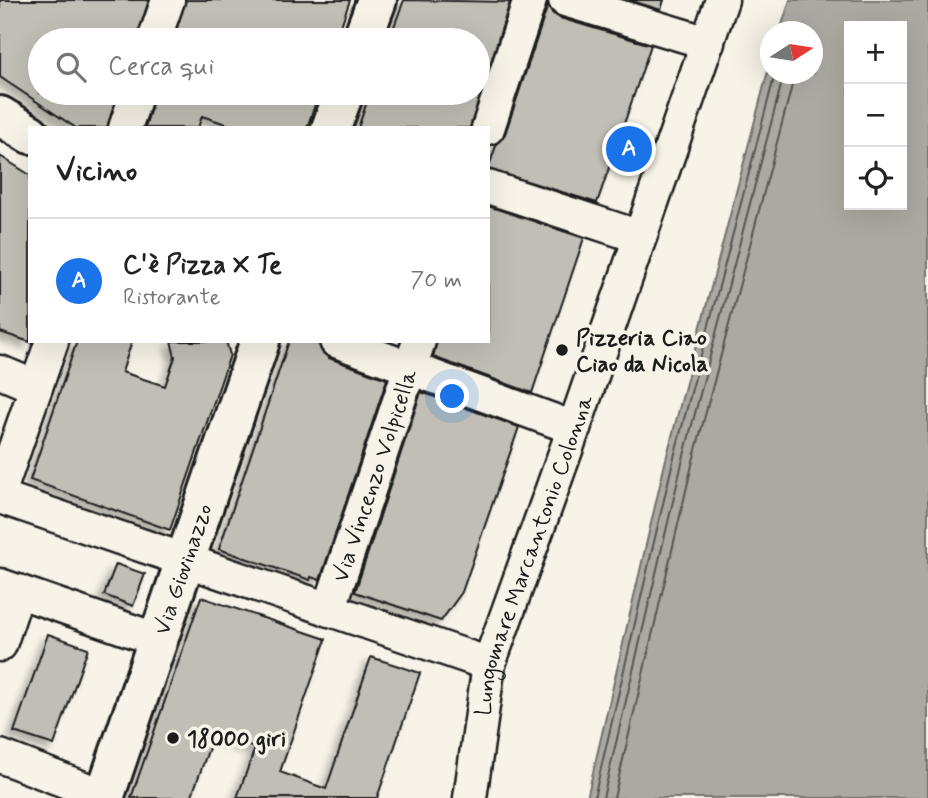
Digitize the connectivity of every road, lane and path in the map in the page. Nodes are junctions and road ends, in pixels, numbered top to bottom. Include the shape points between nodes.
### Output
1 (167, 0) edge
2 (377, 0) edge
3 (530, 0) edge
4 (565, 0) edge
5 (722, 0) edge
6 (158, 28) edge
7 (366, 28) edge
8 (708, 43) junction
9 (133, 105) edge
10 (340, 105) edge
11 (0, 116) edge
12 (126, 126) edge
13 (332, 126) edge
14 (489, 126) edge
15 (28, 133) edge
16 (490, 188) edge
17 (640, 237) junction
18 (51, 343) edge
19 (259, 343) edge
20 (348, 343) edge
21 (414, 354) edge
22 (0, 372) edge
23 (36, 387) junction
24 (574, 428) junction
25 (0, 491) edge
26 (0, 497) edge
27 (185, 561) junction
28 (9, 588) edge
29 (329, 610) junction
30 (158, 640) junction
31 (0, 645) edge
32 (489, 664) junction
33 (0, 756) edge
34 (104, 797) edge
35 (470, 798) edge

1 - 6 street
2 - 7 street
3 - 14 street
4 - 8 street
5 - 8 street, Lungomare Marcantonio Colonna
8 - 17 street, Lungomare Marcantonio Colonna
9 - 12 street
10 - 13 street
11 - 15 street
16 - 17 street
17 - 24 street, Lungomare Marcantonio Colonna
18 - 23 street
19 - 27 street, Via Giovinazzo
20 - 21 street
21 - 24 street
21 - 29 street, Via Vincenzo Volpicella
22 - 23 street
23 - 25 street
24 - 32 street, Lungomare Marcantonio Colonna
26 - 27 street
27 - 29 street
27 - 30 street, Via Giovinazzo
28 - 30 street
28 - 31 street
29 - 32 street
30 - 34 street, Via Giovinazzo
32 - 35 street, Lungomare Marcantonio Colonna
33 - 34 street

